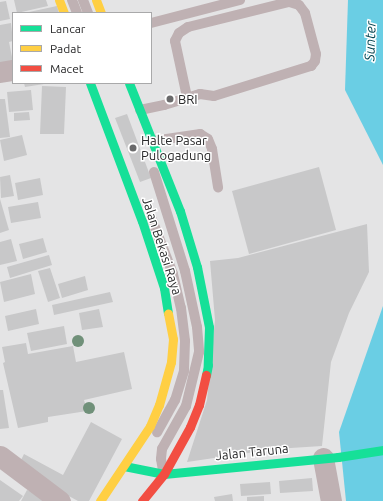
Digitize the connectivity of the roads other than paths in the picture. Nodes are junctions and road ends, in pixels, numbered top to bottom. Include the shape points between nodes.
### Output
1 (59, 0) edge
2 (72, 0) edge
3 (83, 0) edge
4 (96, 0) edge
5 (240, 0) edge
6 (64, 12) edge
7 (77, 12) edge
8 (88, 12) edge
9 (101, 12) edge
10 (152, 23) edge
11 (12, 70) edge
12 (0, 72) edge
13 (90, 84) edge
14 (101, 84) edge
15 (118, 84) edge
16 (129, 84) edge
17 (187, 97) junction
18 (140, 110) junction
19 (153, 141) junction
20 (218, 188) dead end
21 (383, 450) edge
22 (0, 456) edge
23 (330, 457) junction
24 (124, 466) junction
25 (164, 474) junction
26 (60, 501) edge
27 (100, 501) edge
28 (142, 501) edge
29 (331, 501) edge

1 - 6 main road
2 - 7 lane
3 - 8 lane
4 - 9 main road
5 - 10 lane
11 - 12 street
13 - 24 main road, Jalan Bekasi Raya via 164,288 173,339 171,362 150,426
14 - 24 lane via 173,274 182,308 185,341 184,371 175,400 146,446
15 - 25 lane via 153,169 185,271 197,327 199,352 193,383 186,406 162,450
16 - 18 main road, Jalan Bekasi Raya
17 - 17 lane via 175,41 179,32 188,27 289,2 299,5 305,13 316,54 311,66 214,96 200,94
17 - 18 lane
18 - 19 main road, Jalan Bekasi Raya
19 - 20 lane via 200,134 208,140 212,149
19 - 25 main road, Jalan Bekasi Raya via 180,211 197,267 209,327 208,364 199,405
21 - 23 main road, Jalan Taruna
22 - 26 street
23 - 25 main road, Jalan Taruna
23 - 29 street
24 - 25 main road, Jalan Taruna
24 - 27 main road, Jalan Bekasi Raya
25 - 28 main road, Jalan Bekasi Raya

